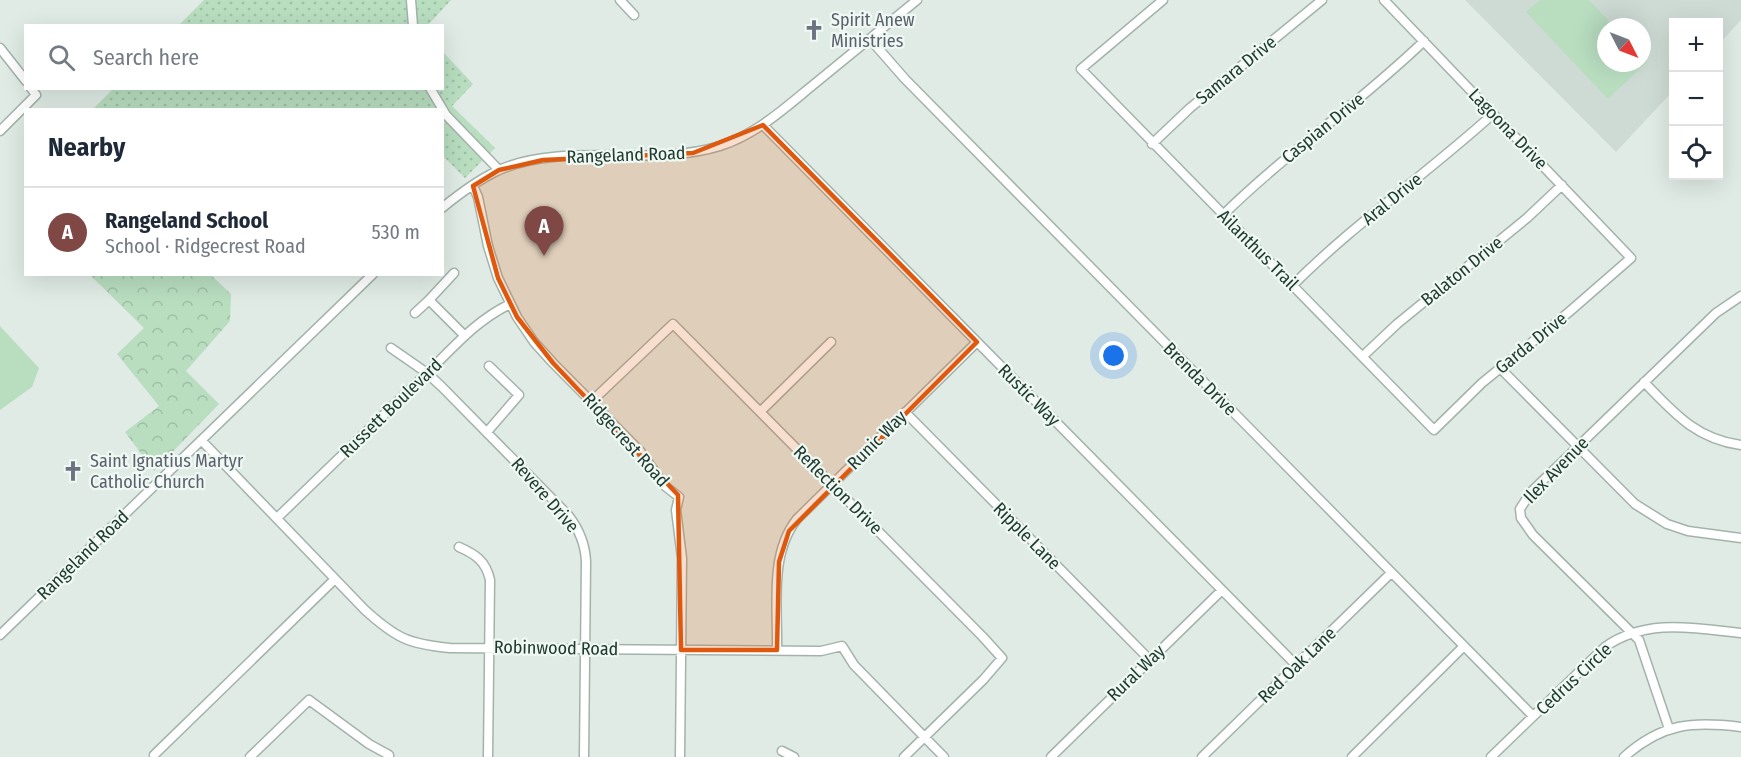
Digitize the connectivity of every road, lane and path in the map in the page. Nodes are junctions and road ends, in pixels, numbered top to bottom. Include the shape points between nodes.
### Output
1 (411, 0) edge
2 (620, 0) edge
3 (917, 0) edge
4 (1163, 0) edge
5 (1322, 0) edge
6 (1384, 0) edge
7 (634, 15) dead end
8 (413, 24) edge
9 (870, 39) junction
10 (1424, 41) junction
11 (0, 48) edge
12 (24, 78) edge
13 (33, 90) edge
14 (431, 90) edge
15 (441, 108) edge
16 (444, 111) edge
17 (1493, 114) junction
18 (763, 125) junction
19 (0, 131) edge
20 (1152, 144) junction
21 (499, 170) junction
22 (1562, 185) junction
23 (473, 186) junction
24 (444, 207) edge
25 (1223, 214) junction
26 (1631, 258) joint
27 (454, 273) dead end
28 (371, 276) edge
29 (1293, 285) junction
30 (1741, 296) edge
31 (429, 300) junction
32 (510, 304) junction
33 (415, 313) dead end
34 (464, 335) junction
35 (831, 342) dead end
36 (977, 342) junction
37 (391, 348) dead end
38 (1363, 357) junction
39 (489, 366) dead end
40 (1500, 368) junction
41 (427, 373) junction
42 (1644, 382) junction
43 (592, 401) junction
44 (761, 411) junction
45 (905, 412) junction
46 (1434, 430) joint
47 (487, 432) junction
48 (202, 441) junction
49 (1741, 445) edge
50 (1578, 447) junction
51 (832, 484) junction
52 (277, 519) junction
53 (1741, 538) edge
54 (459, 547) dead end
55 (1391, 573) junction
56 (335, 579) junction
57 (1222, 590) junction
58 (1632, 633) junction
59 (1741, 633) edge
60 (0, 635) edge
61 (1464, 646) junction
62 (489, 648) junction
63 (585, 649) junction
64 (681, 650) junction
65 (777, 650) junction
66 (1150, 660) junction
67 (1296, 665) junction
68 (1533, 716) junction
69 (1741, 727) edge
70 (1669, 729) junction
71 (924, 737) junction
72 (782, 751) dead end
73 (154, 755) dead end
74 (250, 757) edge
75 (389, 757) edge
76 (488, 757) edge
77 (584, 757) edge
78 (680, 757) edge
79 (794, 757) edge
80 (904, 757) edge
81 (944, 757) edge
82 (1051, 757) edge
83 (1202, 757) edge
84 (1352, 757) edge
85 (1491, 757) edge
86 (1624, 757) edge

1 - 8 street
2 - 7 street
3 - 9 street, Rangeland Road
4 - 20 street, Ailanthus Trail via 1081,69
5 - 20 street, Samara Drive
6 - 10 street, Lagoona Drive
9 - 18 street, Rangeland Road
9 - 55 street, Brenda Drive
10 - 17 street, Lagoona Drive
10 - 25 street, Caspian Drive
11 - 12 street
13 - 19 street via 36,95
14 - 15 street
16 - 21 street
17 - 22 street, Lagoona Drive
17 - 29 street, Aral Drive
18 - 21 street, Rangeland Road via 732,141 693,153 560,157
18 - 36 street, Rustic Way
20 - 25 street, Ailanthus Trail
21 - 23 street, Rangeland Road
22 - 26 street, Lagoona Drive
22 - 38 street, Balaton Drive
23 - 24 street, Rangeland Road
23 - 32 street, Ridgecrest Road via 498,278
25 - 29 street, Ailanthus Trail
26 - 40 street, Garda Drive
27 - 31 street
28 - 48 street, Rangeland Road
29 - 38 street, Ailanthus Trail
30 - 42 street, Ilex Avenue via 1716,313
31 - 33 street
31 - 34 street
32 - 34 street, Russett Boulevard
32 - 43 street, Ridgecrest Road via 534,342
34 - 41 street, Russett Boulevard
35 - 44 street
36 - 45 street, Runic Way
36 - 57 street, Rustic Way
37 - 41 street, Revere Drive
38 - 46 street, Ailanthus Trail
39 - 47 street via 519,395
40 - 46 street, Garda Drive
40 - 50 street
41 - 47 street, Revere Drive
41 - 52 street, Russett Boulevard
42 - 49 street via 1700,433
42 - 50 street, Ilex Avenue
43 - 44 street, Reflection Drive via 673,324
43 - 64 street, Ridgecrest Road via 679,497 676,510 682,558
44 - 51 street, Reflection Drive
45 - 51 street, Runic Way
45 - 66 street, Ripple Lane
47 - 63 street, Revere Drive via 568,515 580,533 586,561
48 - 52 street, Robinwood Road
48 - 60 street, Rangeland Road
50 - 53 street via 1623,493 1655,518 1688,531
50 - 58 street, Ilex Avenue via 1526,498 1520,509 1521,518 1533,535
51 - 65 street, Runic Way via 792,525 782,546
51 - 71 street, Reflection Drive via 1002,658
52 - 56 street, Robinwood Road
54 - 62 street via 477,557 487,569
55 - 61 street, Brenda Drive
55 - 67 street, Red Oak Lane
56 - 62 street, Robinwood Road via 400,638 427,646
56 - 73 street
57 - 66 street, Rural Way
57 - 67 street, Rustic Way
58 - 59 street, Cedrus Circle via 1661,626
58 - 68 street, Cedrus Circle via 1605,647
58 - 70 street, Ilex Avenue via 1640,640
61 - 68 street, Brenda Drive
61 - 84 street
62 - 63 street, Robinwood Road
62 - 76 street
63 - 64 street, Robinwood Road
63 - 77 street, Revere Drive
64 - 65 street, Robinwood Road
64 - 78 street, Ridgecrest Road
65 - 71 street, Robinwood Road via 821,651 842,646 854,665
66 - 82 street, Rural Way
67 - 83 street, Red Oak Lane
68 - 85 street, Cedrus Circle
69 - 70 street via 1697,723
70 - 86 street via 1642,742
71 - 80 street
71 - 81 street, Robinwood Road
72 - 79 street
74 - 75 street via 309,700

